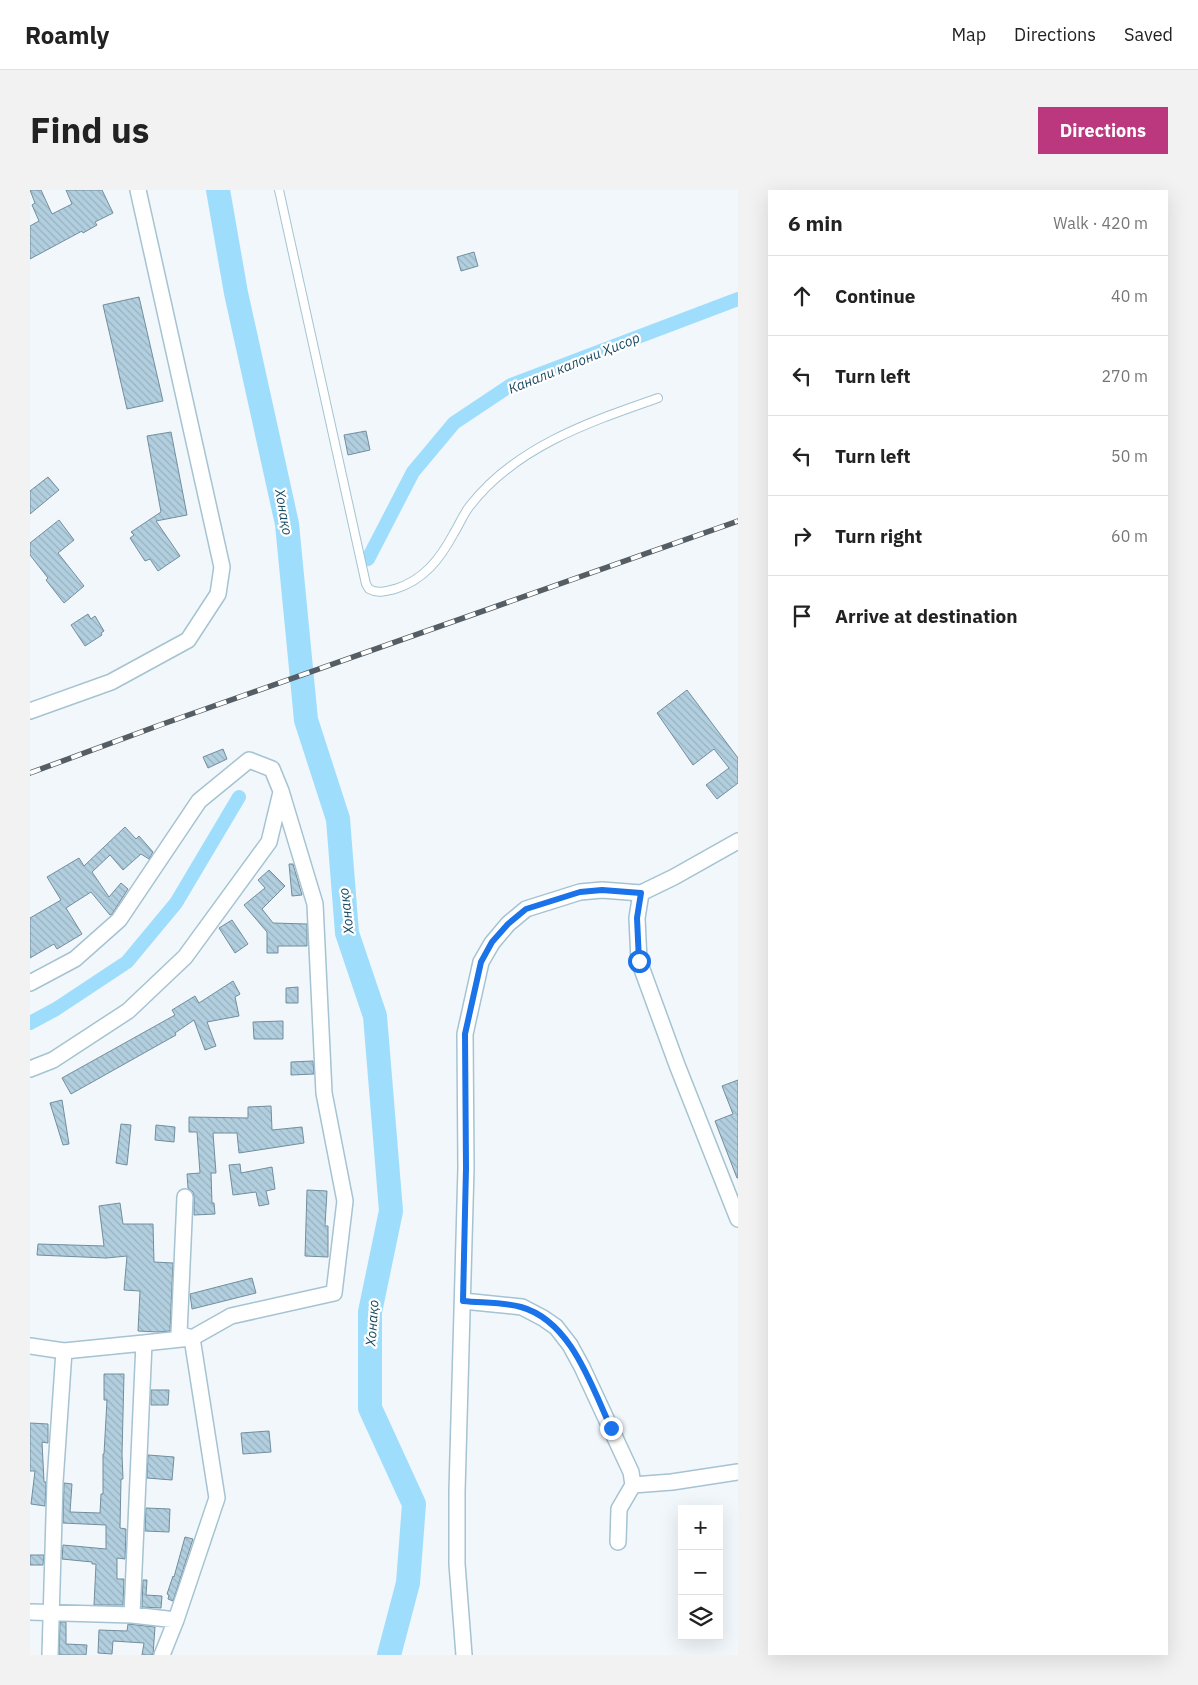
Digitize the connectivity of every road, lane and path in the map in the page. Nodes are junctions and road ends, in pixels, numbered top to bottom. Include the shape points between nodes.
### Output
1 (138, 190) edge
2 (279, 190) edge
3 (658, 398) dead end
4 (30, 711) edge
5 (282, 791) junction
6 (738, 841) edge
7 (641, 893) junction
8 (30, 983) edge
9 (30, 1069) edge
10 (185, 1197) dead end
11 (738, 1219) edge
12 (463, 1301) junction
13 (192, 1338) junction
14 (144, 1343) junction
15 (30, 1346) edge
16 (64, 1351) junction
17 (738, 1472) edge
18 (633, 1485) junction
19 (618, 1542) dead end
20 (30, 1612) edge
21 (50, 1613) junction
22 (132, 1615) junction
23 (176, 1620) junction
24 (50, 1655) edge
25 (162, 1655) edge
26 (464, 1655) edge

1 - 4 street via 222,567 218,594 188,640 111,682
2 - 3 lane via 369,589 382,592 424,574 436,562 468,508 509,467 588,423
5 - 8 street via 272,769 249,760 199,801 118,920 75,959
5 - 9 street via 269,842 185,957 128,1011 53,1060
5 - 13 street via 315,904 324,1093 345,1202 334,1293 231,1316
6 - 7 street
7 - 11 street via 637,918 639,961
7 - 12 street via 580,892 526,909 492,942 481,962 465,1034
10 - 13 street via 179,1334
12 - 18 street via 522,1307 556,1327 582,1367 631,1472
12 - 26 street via 457,1564
13 - 14 street
13 - 23 street via 217,1498
14 - 16 street
14 - 22 street
15 - 16 street
16 - 21 street
17 - 18 street
18 - 19 street via 619,1509
20 - 21 street
21 - 22 street
21 - 24 street
22 - 23 street
23 - 25 street

